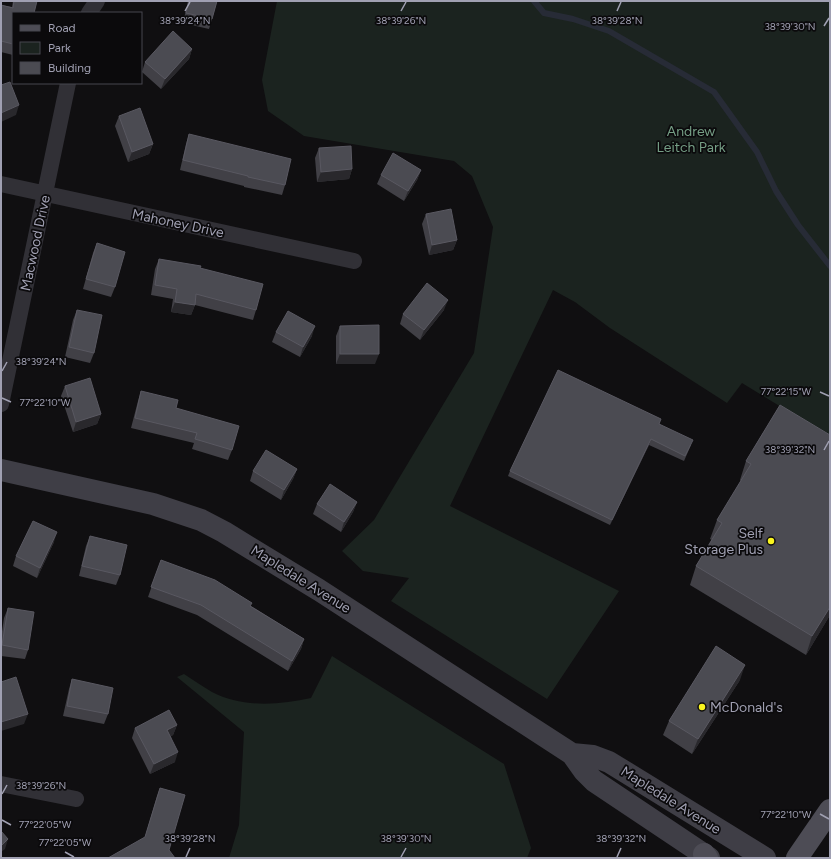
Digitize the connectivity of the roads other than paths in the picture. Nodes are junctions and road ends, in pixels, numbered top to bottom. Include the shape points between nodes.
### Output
1 (96, 1) edge
2 (90, 12) edge
3 (68, 84) edge
4 (1, 184) edge
5 (45, 194) junction
6 (354, 261) dead end
7 (1, 404) edge
8 (1, 470) edge
9 (572, 754) junction
10 (1, 784) edge
11 (76, 799) dead end
12 (830, 810) edge
13 (707, 857) edge
14 (764, 858) edge
15 (797, 858) edge

1 - 2 street
3 - 5 street, Macwood Drive
4 - 5 street, Mahoney Drive
5 - 6 street, Mahoney Drive
5 - 7 street, Macwood Drive
8 - 9 street, Mapledale Avenue via 153,504 212,526 319,590
9 - 13 street, Mapledale Avenue via 594,781
9 - 14 street, Mapledale Avenue via 593,756 609,762
10 - 11 street
12 - 15 main road

